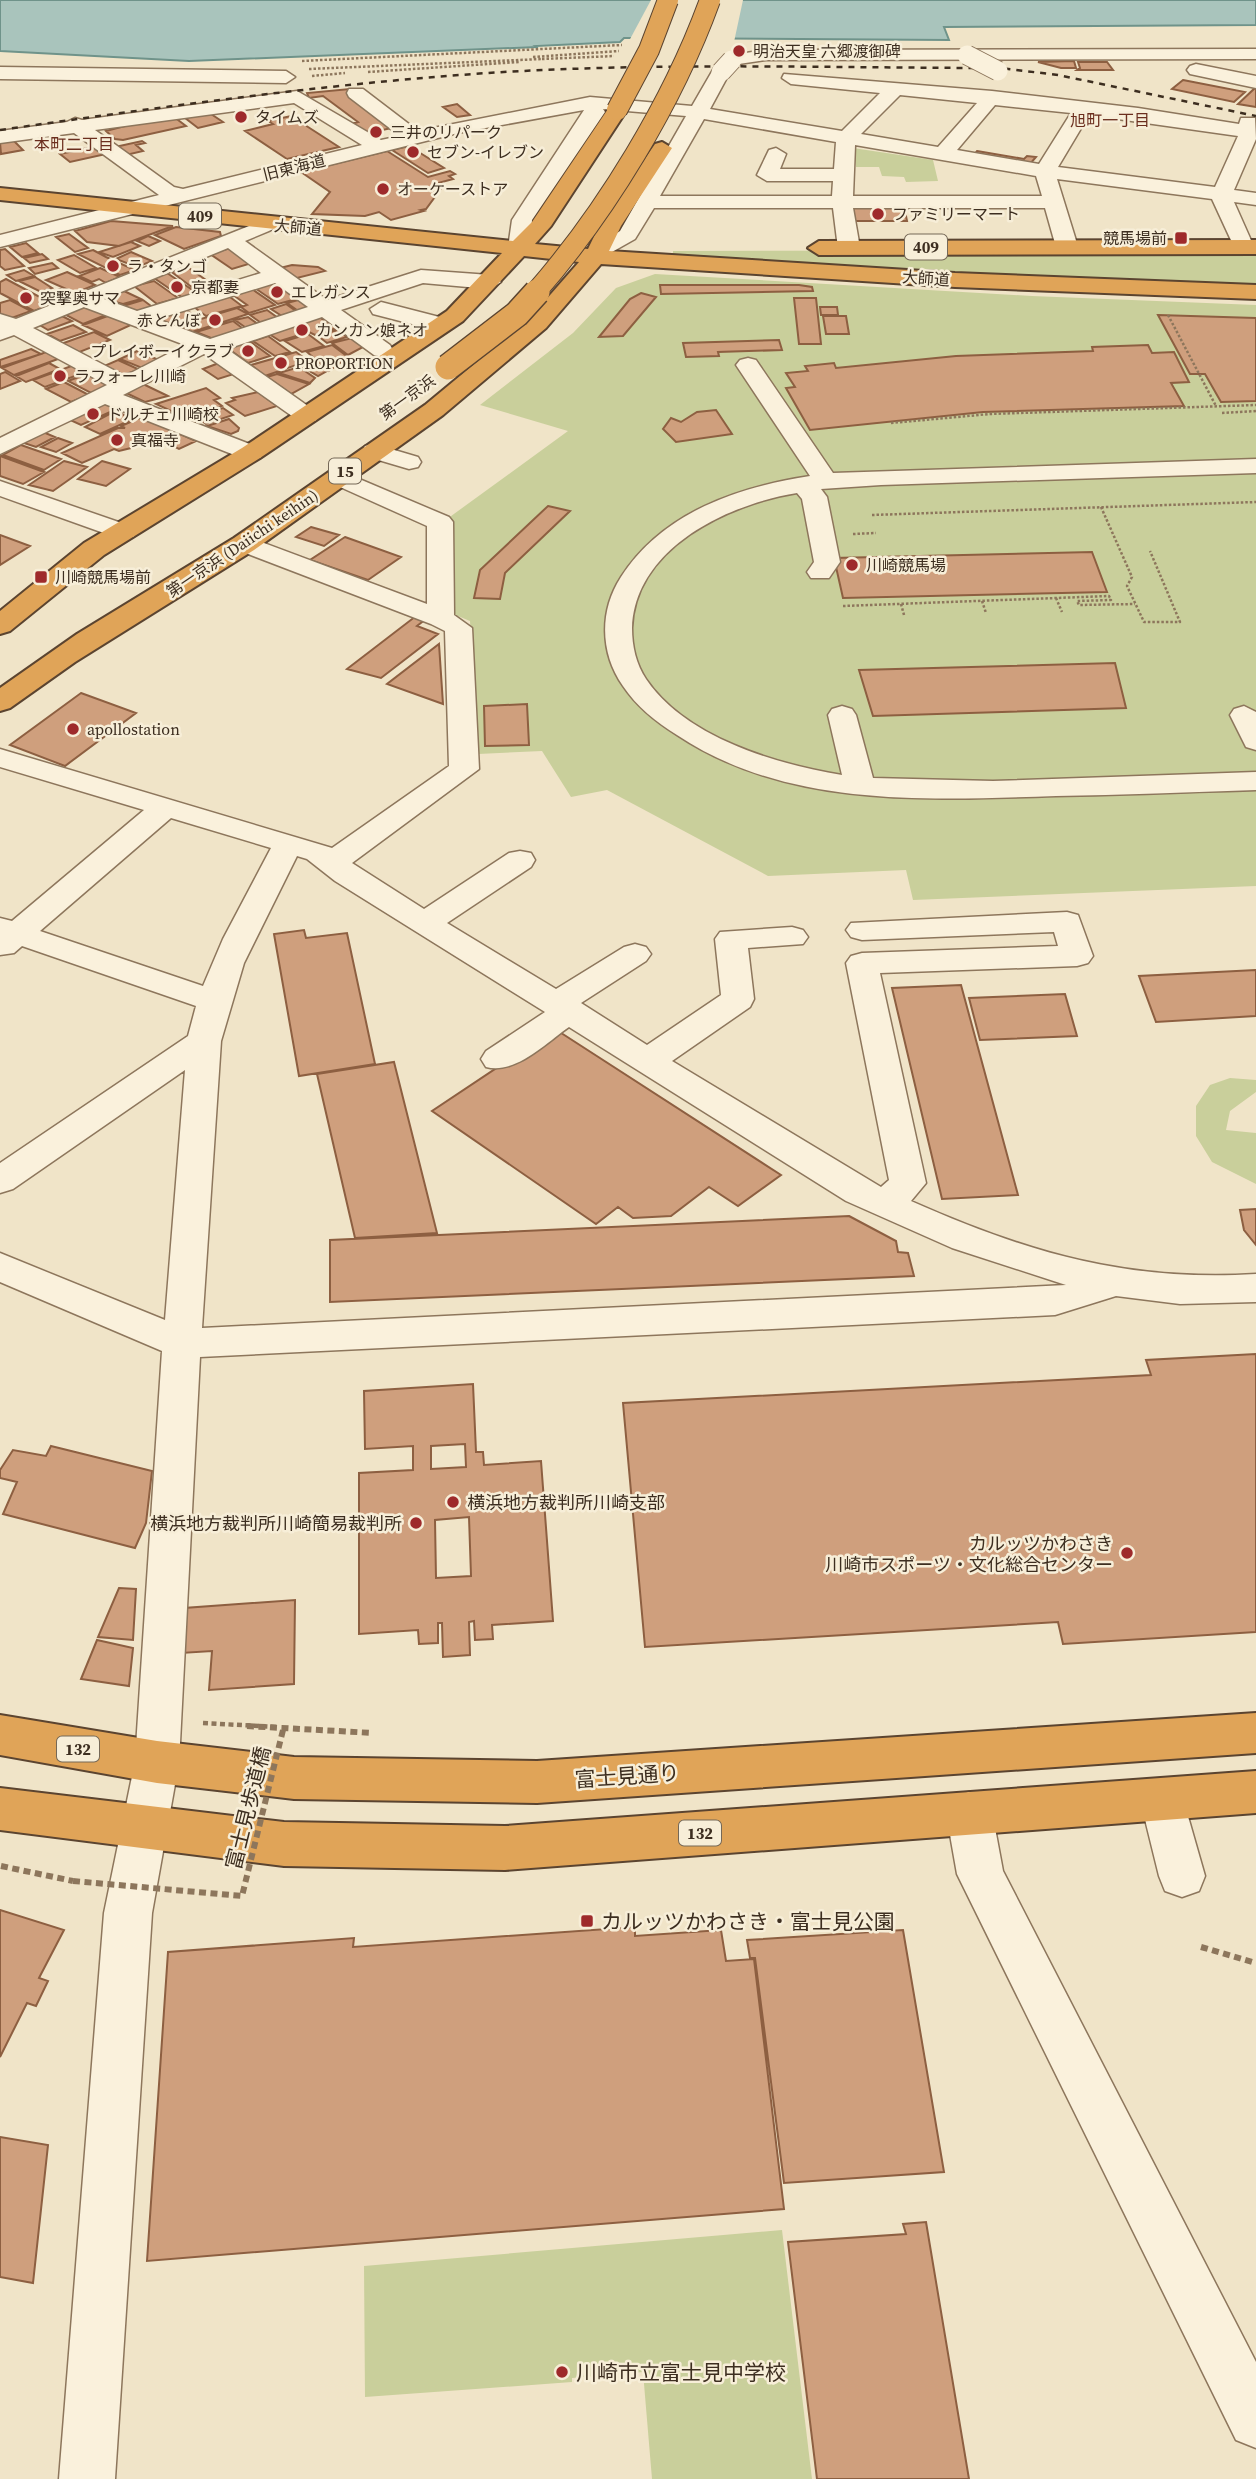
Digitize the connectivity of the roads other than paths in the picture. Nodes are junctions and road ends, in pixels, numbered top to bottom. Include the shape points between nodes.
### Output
1 (668, 0) edge
2 (686, 0) edge
3 (710, 0) edge
4 (725, 0) edge
5 (1256, 54) edge
6 (1174, 56) junction
7 (961, 62) junction
8 (0, 73) edge
9 (1010, 74) dead end
10 (1256, 82) edge
11 (897, 87) junction
12 (779, 92) junction
13 (356, 93) dead end
14 (174, 94) dead end
15 (992, 97) junction
16 (807, 99) dead end
17 (1085, 99) junction
18 (1113, 102) dead end
19 (590, 103) junction
20 (39, 112) dead end
21 (72, 113) junction
22 (700, 113) junction
23 (0, 119) edge
24 (746, 121) junction
25 (1252, 128) edge
26 (0, 137) edge
27 (414, 137) junction
28 (846, 138) junction
29 (377, 146) junction
30 (776, 154) dead end
31 (943, 154) junction
32 (1045, 171) junction
33 (844, 175) junction
34 (0, 194) edge
35 (181, 195) junction
36 (1221, 196) junction
37 (1256, 199) edge
38 (649, 202) junction
39 (842, 202) junction
40 (1054, 202) junction
41 (131, 208) junction
42 (269, 224) junction
43 (230, 240) junction
44 (0, 241) edge
45 (849, 247) junction
46 (1068, 247) junction
47 (1250, 247) edge
48 (519, 248) junction
49 (596, 255) junction
50 (277, 275) junction
51 (490, 282) junction
52 (1256, 292) edge
53 (84, 299) junction
54 (382, 309) dead end
55 (324, 310) junction
56 (138, 318) junction
57 (443, 325) junction
58 (5, 326) edge
59 (207, 346) junction
60 (382, 350) dead end
61 (748, 365) dead end
62 (424, 373) junction
63 (125, 385) junction
64 (103, 396) junction
65 (307, 416) junction
66 (0, 447) edge
67 (374, 451) junction
68 (251, 453) junction
69 (409, 462) dead end
70 (1256, 466) edge
71 (327, 469) junction
72 (815, 484) junction
73 (0, 488) edge
74 (124, 532) junction
75 (244, 544) junction
76 (820, 572) dead end
77 (441, 618) junction
78 (0, 626) edge
79 (68, 655) junction
80 (0, 702) edge
81 (842, 715) dead end
82 (0, 758) edge
83 (1256, 781) edge
84 (860, 786) junction
85 (166, 807) junction
86 (289, 843) junction
87 (520, 860) dead end
88 (333, 862) junction
89 (426, 922) junction
90 (862, 930) dead end
91 (6, 937) edge
92 (792, 937) dead end
93 (635, 954) dead end
94 (212, 1000) junction
95 (564, 1007) junction
96 (204, 1041) junction
97 (498, 1059) dead end
98 (648, 1061) junction
99 (0, 1180) edge
100 (885, 1205) junction
101 (0, 1268) edge
102 (1115, 1281) junction
103 (1256, 1288) edge
104 (182, 1343) junction
105 (1256, 1733) edge
106 (0, 1735) edge
107 (157, 1762) junction
108 (1256, 1792) edge
109 (1163, 1799) junction
110 (0, 1809) edge
111 (969, 1812) junction
112 (144, 1829) junction
113 (1182, 1876) dead end
114 (1256, 2420) edge
115 (87, 2479) edge

1 - 48 highway, bridge via 649,50 617,110 555,206
2 - 62 highway, 第一京浜 via 668,50 640,105 544,253
3 - 62 highway, 第一京浜, bridge via 662,110 568,256 517,313 448,367
4 - 49 highway, 第一京浜 (Daiichi keihin) / 15 via 710,50 662,148
5 - 6 street
6 - 7 street
6 - 10 street via 1179,66
7 - 9 street, bridge
7 - 12 street via 806,71
7 - 18 street
7 - 22 street, bridge via 750,56 726,63
8 - 14 street via 290,78
11 - 12 street
11 - 15 street
11 - 28 street
12 - 16 street
12 - 24 street
13 - 27 street
15 - 17 street
15 - 31 street
17 - 25 street
17 - 25 street via 1138,100
17 - 32 street
19 - 22 street, 旧東海道
19 - 27 street, 旧東海道
19 - 48 street via 595,112 522,220
20 - 23 street
21 - 26 street
21 - 29 street via 297,97
21 - 35 street via 167,192
22 - 24 street, 旧東海道
22 - 38 street
24 - 28 street, 旧東海道
25 - 36 street
27 - 29 street, 旧東海道
28 - 31 street, 旧東海道
28 - 33 street
29 - 35 street, 旧東海道
30 - 33 street via 767,175
31 - 32 street, 旧東海道
32 - 36 street, 旧東海道 via 1198,201
32 - 40 street
33 - 39 street
34 - 41 highway, 大師道 / 409
35 - 41 street, 旧東海道
36 - 37 street, 旧東海道
36 - 47 street
38 - 39 street
38 - 49 street via 628,235
39 - 40 street
39 - 45 street
40 - 46 street
41 - 42 highway, 大師道 / 409
41 - 44 street, 旧東海道
42 - 43 street
42 - 48 highway, 大師道 / 409
43 - 50 street
43 - 53 street
45 - 46 highway, 大師道 / 409
45 - 49 highway, 大師道 / 409 via 642,248
46 - 47 highway, 大師道 / 409
48 - 49 highway, 大師道 / 409
48 - 51 highway
49 - 52 highway, 大師道 / 409 via 955,280
49 - 67 highway, 第一京浜 (Daiichi keihin) / 15 via 538,323 434,410
50 - 55 street
50 - 56 street
51 - 55 street via 421,276
51 - 57 highway
53 - 56 street
53 - 58 street
54 - 57 street
55 - 59 street
55 - 60 street
56 - 59 street
57 - 65 highway
58 - 63 street
59 - 63 street
59 - 65 street
61 - 72 street via 798,435
62 - 78 highway, 第一京浜
63 - 64 street
64 - 66 street
64 - 68 street
65 - 68 highway
67 - 69 street
67 - 71 highway, 第一京浜 (Daiichi keihin) / 15
68 - 74 highway
70 - 72 street via 851,479
71 - 75 highway, 第一京浜 (Daiichi keihin) / 15
71 - 77 street via 440,522
71 - 79 highway, 15
72 - 76 street via 827,562
72 - 84 street via 732,503 666,539 640,567 624,594 619,625 623,663 639,693 697,740 751,764
73 - 74 street
74 - 78 highway via 94,550
75 - 77 street
75 - 79 highway, 第一京浜 (Daiichi keihin) / 15
77 - 88 street via 458,628 464,769 379,837
79 - 80 highway, 15
81 - 84 street
82 - 85 street
83 - 84 street via 926,792
85 - 86 street
85 - 91 street
86 - 88 street
86 - 94 street via 236,940
87 - 89 street
88 - 89 street
89 - 95 street
90 - 100 street via 1067,922 1077,956 862,963 908,1183
91 - 94 street
92 - 98 street via 731,939 738,999
93 - 95 street
94 - 96 street
95 - 97 street
95 - 98 street
96 - 99 street
96 - 104 street
98 - 100 street
100 - 102 street via 981,1245
101 - 104 street
102 - 103 street via 1168,1289
102 - 104 street via 1082,1296 1055,1301
104 - 107 street
105 - 107 highway, 富士見通り / 132 via 537,1782 294,1778
106 - 107 highway, 富士見通り / 132
107 - 112 street
108 - 109 highway, 132
109 - 111 highway, 132
109 - 113 street
110 - 112 highway, 132
111 - 112 highway, 132 via 505,1847 284,1844
111 - 114 street via 979,1874
112 - 115 street via 128,1913

